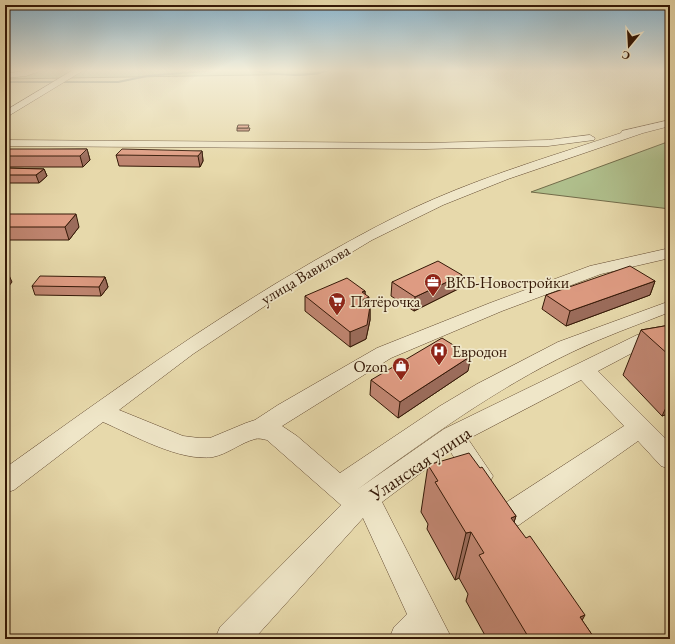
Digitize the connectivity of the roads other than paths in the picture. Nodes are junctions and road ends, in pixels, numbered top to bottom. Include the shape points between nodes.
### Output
1 (29, 100) edge
2 (5, 115) edge
3 (670, 123) edge
4 (639, 131) junction
5 (7, 143) edge
6 (670, 253) edge
7 (670, 306) edge
8 (670, 331) edge
9 (584, 370) junction
10 (100, 411) junction
11 (640, 427) junction
12 (260, 429) junction
13 (453, 436) junction
14 (670, 458) edge
15 (5, 482) edge
16 (339, 488) junction
17 (363, 502) junction
18 (422, 632) edge
19 (232, 639) edge

1 - 2 street
3 - 4 street, улица Вавилова
4 - 5 street, улица Вавилова via 548,142 425,146
4 - 10 street, улица Вавилова via 445,199 367,237 283,286 186,349
6 - 12 street via 596,270 496,306 384,353
7 - 16 street via 565,346 485,389
8 - 9 street, Уланская улица via 652,346
9 - 11 street
9 - 13 street, Уланская улица
10 - 12 street via 180,445 200,448 212,447 254,429
10 - 15 street, улица Вавилова
11 - 13 street via 516,526
11 - 14 street
12 - 16 street via 273,432 288,443
13 - 17 street, Уланская улица
16 - 17 street
17 - 18 street
17 - 19 street, Уланская улица

